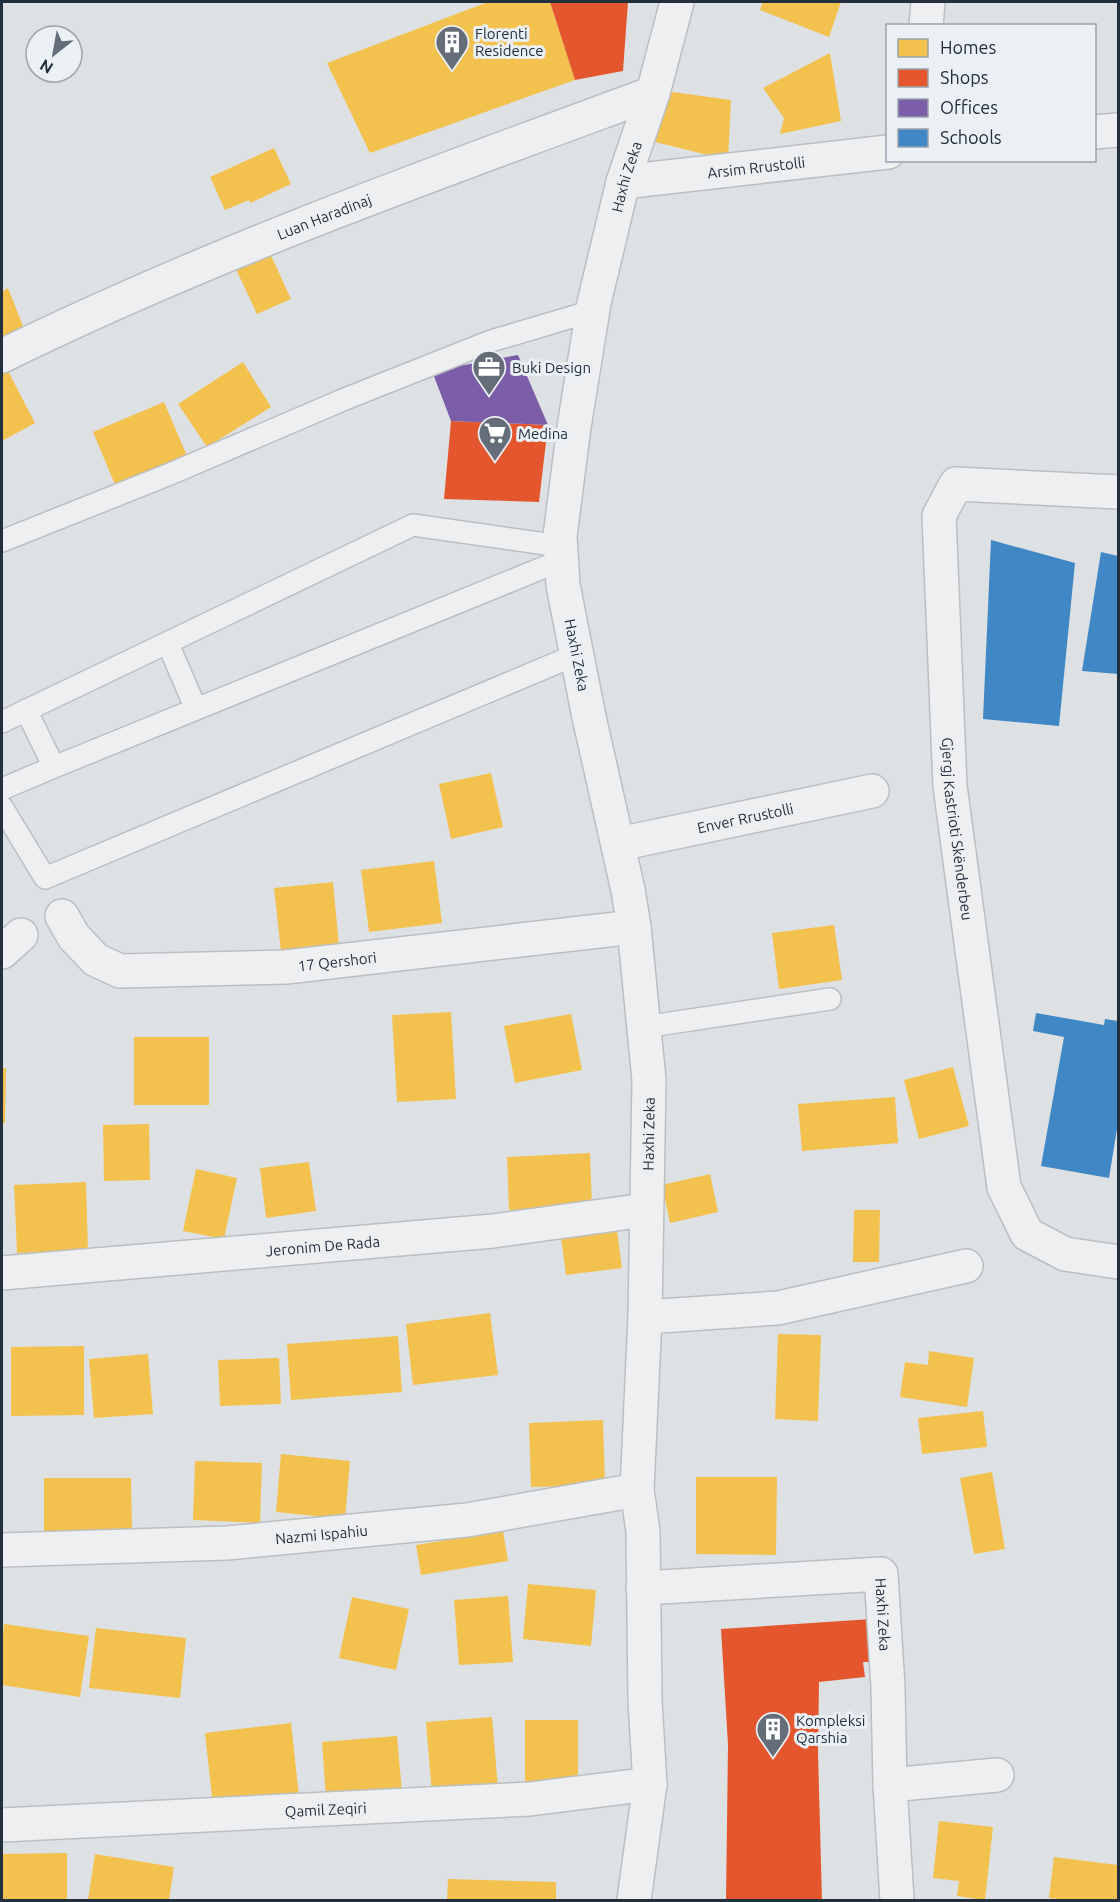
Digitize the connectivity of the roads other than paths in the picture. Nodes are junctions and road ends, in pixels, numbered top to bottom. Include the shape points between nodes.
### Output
1 (676, 2) edge
2 (928, 2) edge
3 (926, 24) edge
4 (653, 93) junction
5 (1119, 130) edge
6 (1096, 132) edge
7 (886, 153) edge
8 (623, 182) junction
9 (592, 311) junction
10 (2, 356) edge
11 (1119, 492) edge
12 (2, 541) edge
13 (561, 553) junction
14 (168, 644) junction
15 (578, 654) junction
16 (196, 709) junction
17 (26, 710) junction
18 (2, 722) edge
19 (54, 767) junction
20 (2, 789) edge
21 (872, 791) dead end
22 (2, 807) edge
23 (619, 844) junction
24 (62, 916) dead end
25 (634, 927) junction
26 (830, 999) dead end
27 (644, 1027) junction
28 (645, 1210) junction
29 (1119, 1262) edge
30 (966, 1266) dead end
31 (2, 1273) edge
32 (645, 1317) junction
33 (637, 1490) junction
34 (2, 1550) edge
35 (643, 1588) junction
36 (997, 1775) dead end
37 (650, 1784) junction
38 (890, 1785) junction
39 (2, 1825) edge
40 (634, 1900) edge
41 (897, 1900) edge

1 - 4 street, Haxhi Zeka
2 - 3 street
4 - 8 street, Haxhi Zeka
4 - 10 street, Luan Haradinaj via 228,255
5 - 6 street
7 - 8 street, Arsim Rrustolli
8 - 9 street, Haxhi Zeka
9 - 12 lane via 491,341
9 - 13 street, Haxhi Zeka via 560,536
11 - 29 street, Gjergj Kastrioti Skënderbeu via 956,484 939,516 950,786 1004,1187 1028,1234 1065,1254
13 - 14 lane via 413,525
13 - 15 street, Haxhi Zeka via 563,585
13 - 16 lane
14 - 16 lane
14 - 17 lane
15 - 22 lane via 45,878
15 - 23 street, Haxhi Zeka
16 - 19 lane
17 - 18 lane
17 - 19 lane
19 - 20 lane
21 - 23 street, Enver Rrustolli
23 - 25 street, Haxhi Zeka
24 - 25 street, 17 Qershori via 74,937 96,960 120,970 286,966
25 - 27 street, Haxhi Zeka
26 - 27 lane
27 - 28 street, Haxhi Zeka via 649,1080
28 - 31 street, Jeronim De Rada via 493,1231
28 - 32 street, Haxhi Zeka
30 - 32 street via 778,1308
32 - 33 street, Haxhi Zeka
33 - 34 street, Nazmi Ispahiu via 466,1520 228,1543
33 - 35 street, Haxhi Zeka via 643,1531
35 - 37 street, Haxhi Zeka
35 - 38 street, Haxhi Zeka via 881,1574
36 - 38 street
37 - 39 street, Qamil Zeqiri via 530,1799
37 - 40 street, Haxhi Zeka
38 - 41 street

